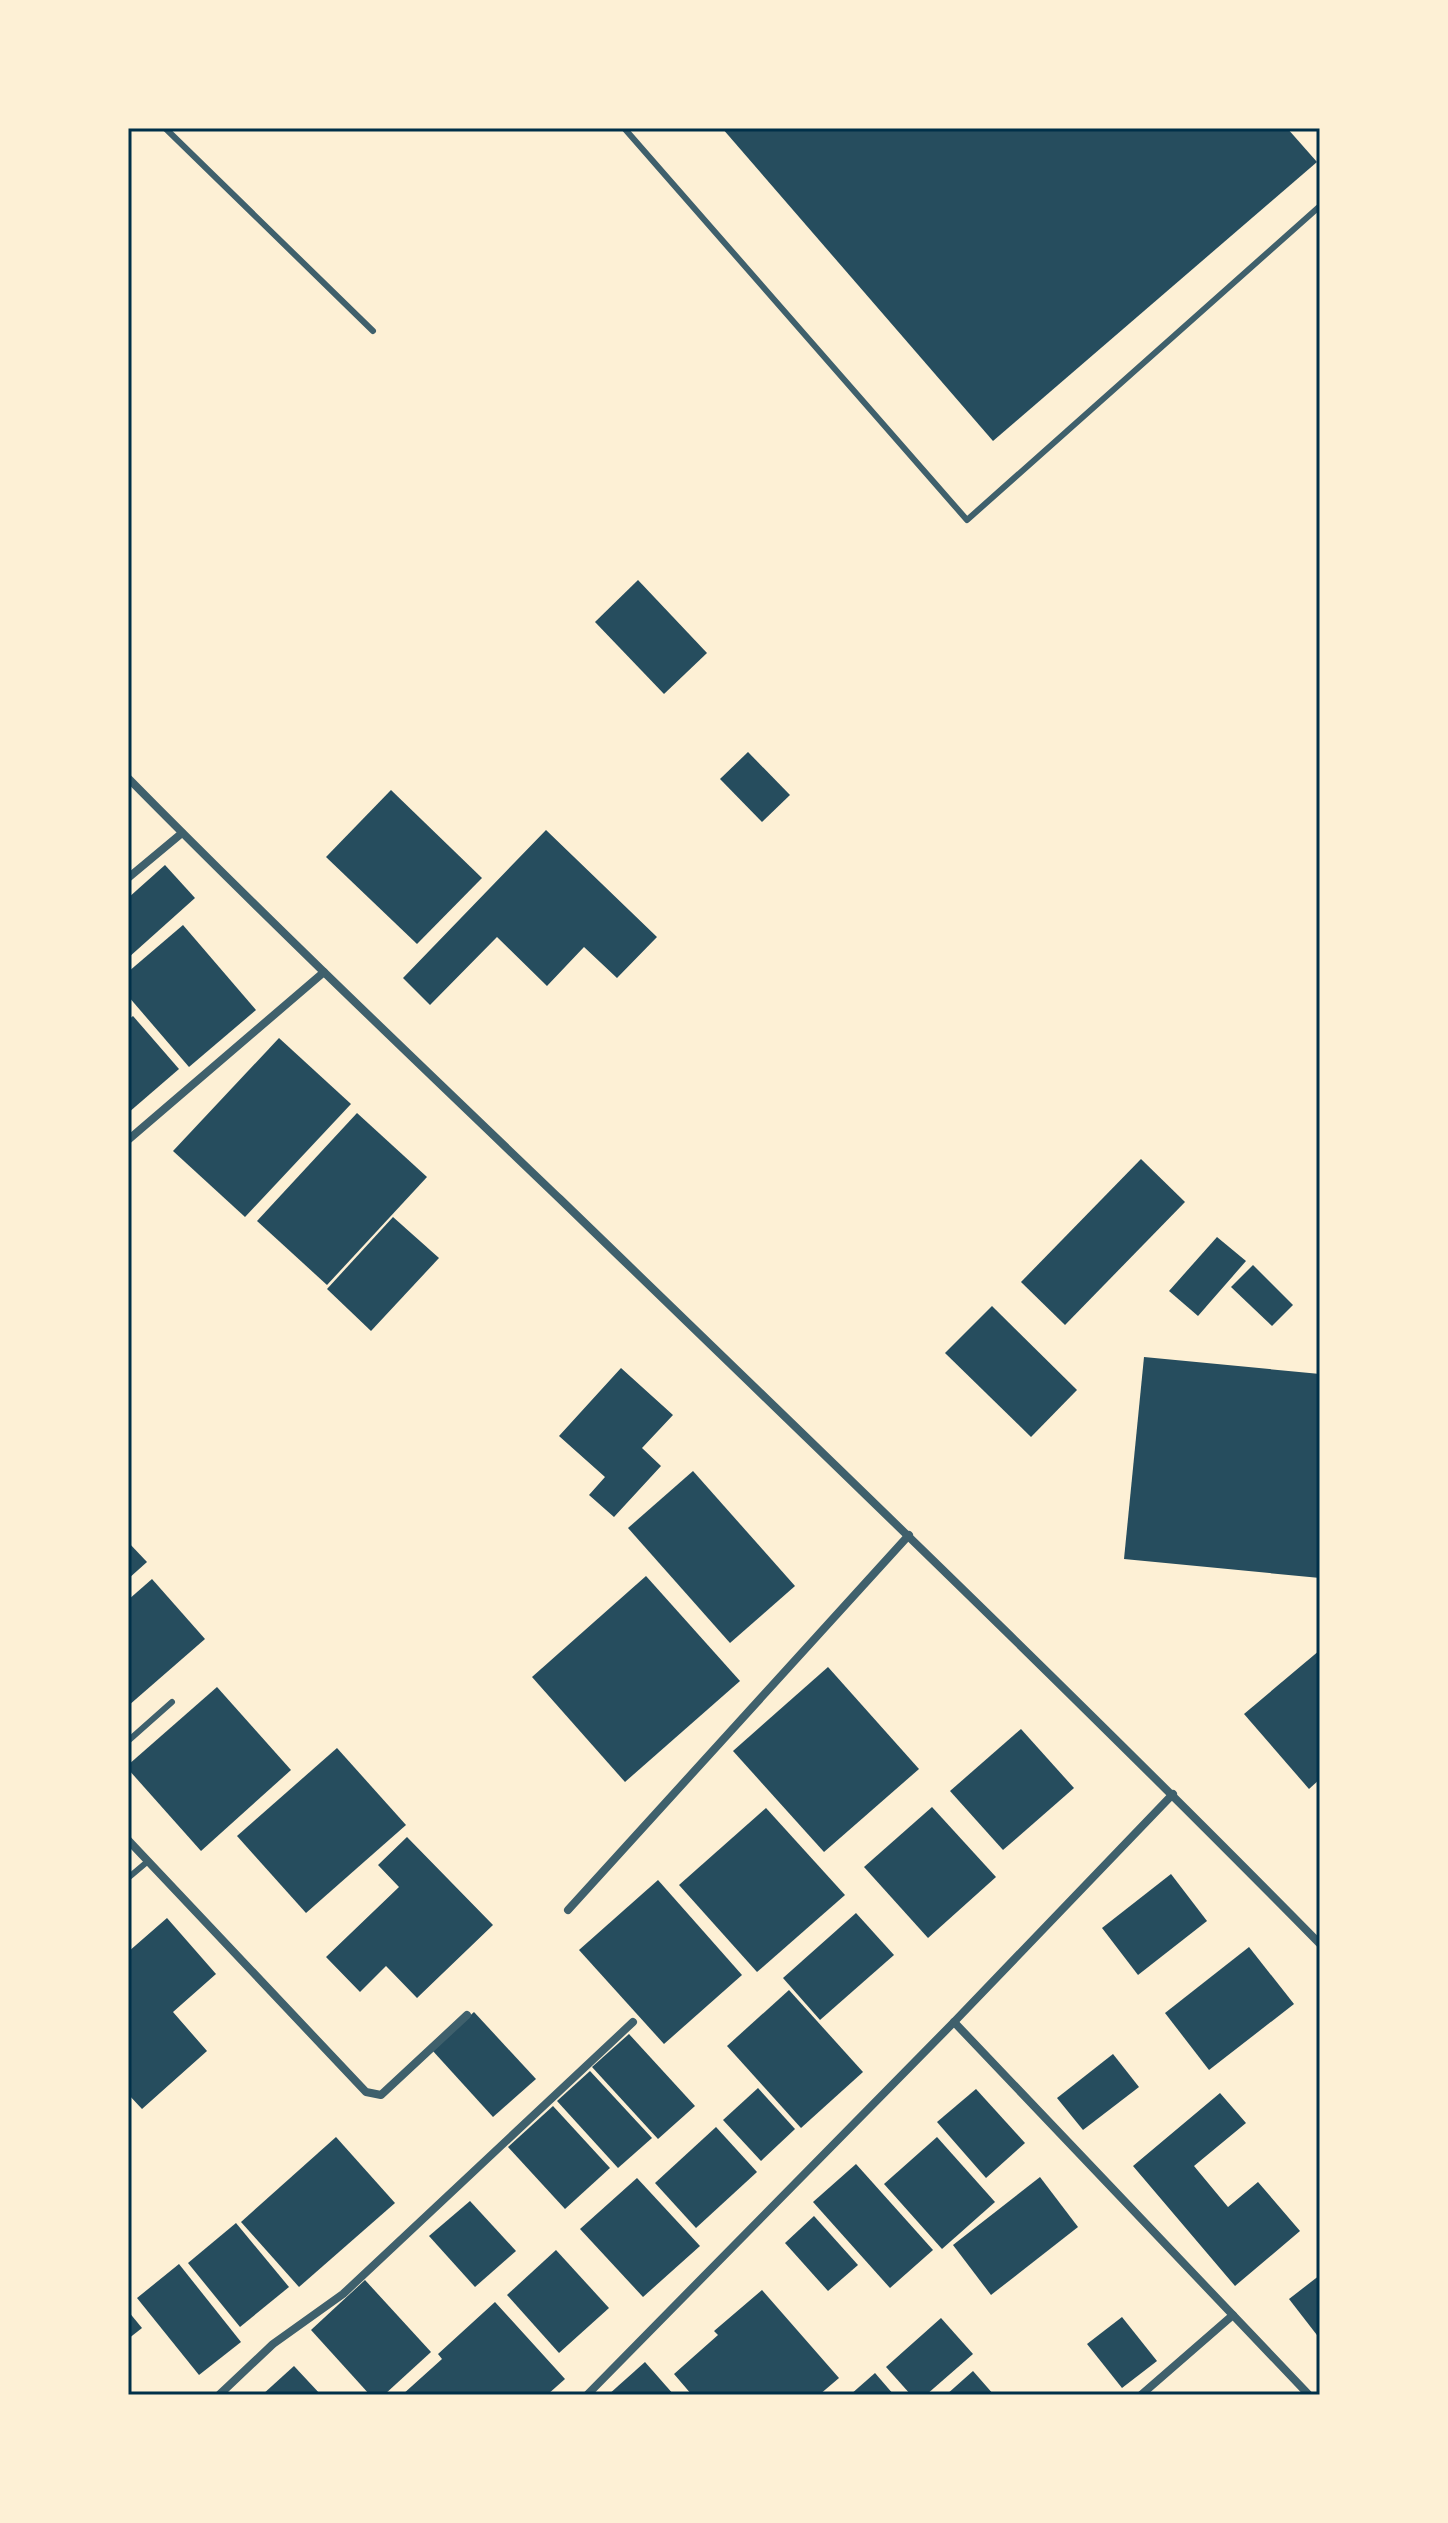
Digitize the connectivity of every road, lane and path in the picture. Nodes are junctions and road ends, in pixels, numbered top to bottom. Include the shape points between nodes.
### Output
1 (165, 128) edge
2 (624, 128) edge
3 (1320, 206) edge
4 (373, 331) dead end
5 (128, 778) edge
6 (182, 833) junction
7 (128, 878) edge
8 (324, 972) junction
9 (128, 1140) edge
10 (909, 1535) junction
11 (172, 1702) dead end
12 (128, 1741) edge
13 (1173, 1794) junction
14 (128, 1840) edge
15 (147, 1862) junction
16 (128, 1878) edge
17 (568, 1910) dead end
18 (1320, 1944) edge
19 (467, 2015) dead end
20 (633, 2022) dead end
21 (954, 2022) junction
22 (1233, 2315) junction
23 (219, 2395) edge
24 (587, 2395) edge
25 (1141, 2395) edge
26 (1309, 2395) edge

1 - 4 lane
2 - 3 lane via 967,520
5 - 6 street
6 - 7 street
6 - 8 street
8 - 9 street
8 - 10 street
10 - 13 street
10 - 17 street
11 - 12 lane
13 - 18 street
13 - 21 street
14 - 15 street
15 - 16 lane
15 - 19 street via 366,2092 381,2095
20 - 23 street via 343,2294 273,2344
21 - 22 street
21 - 24 street
22 - 25 street
22 - 26 street

